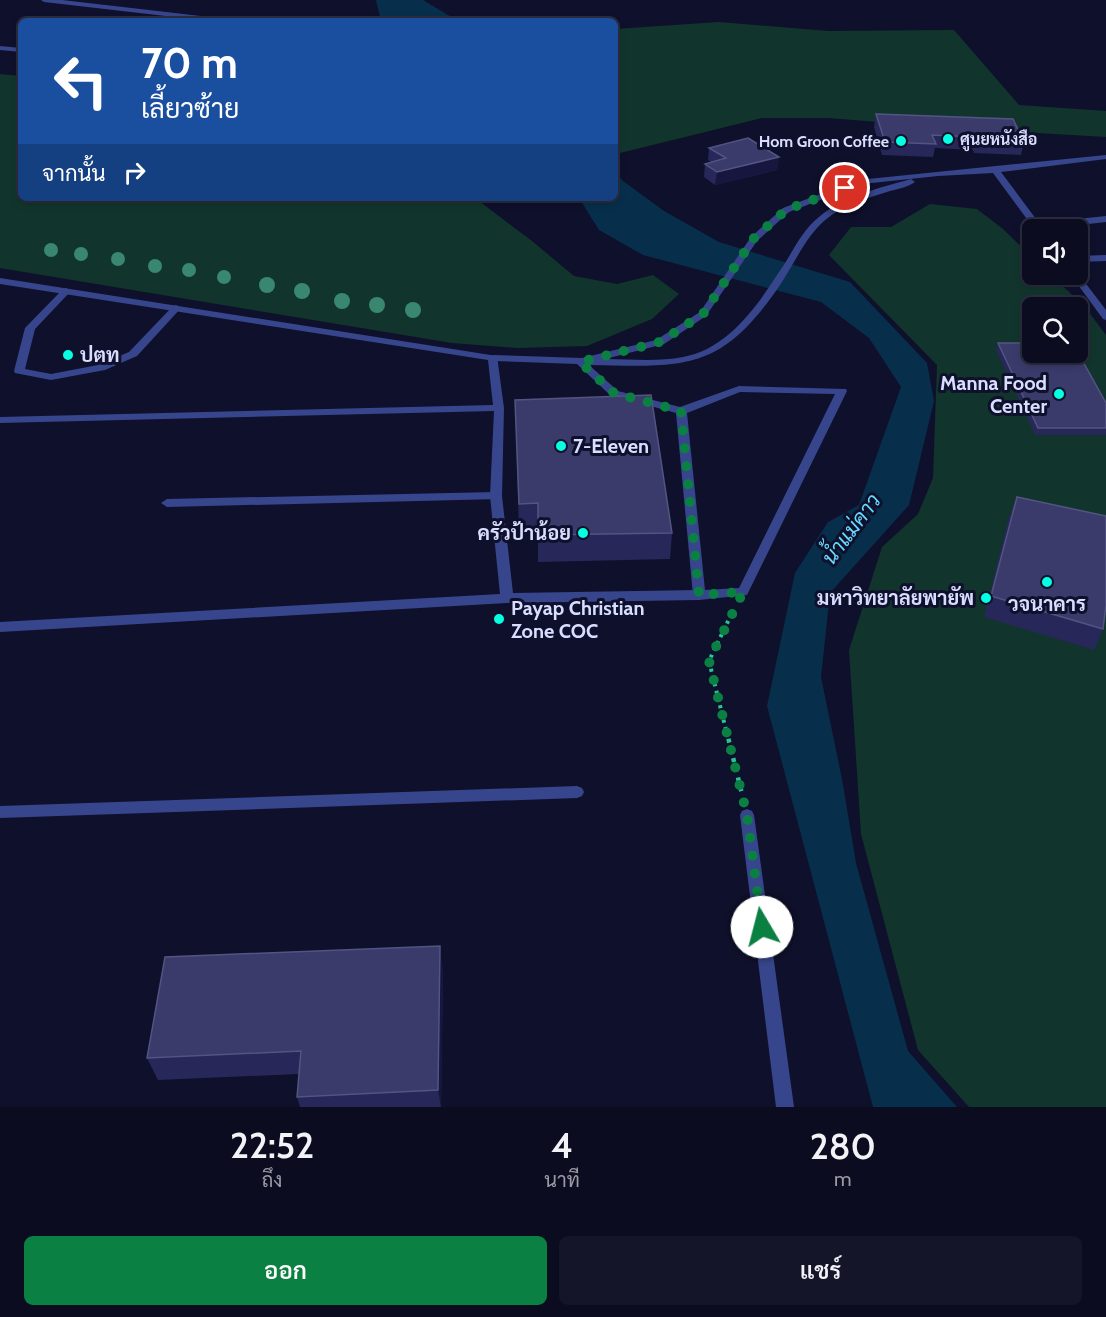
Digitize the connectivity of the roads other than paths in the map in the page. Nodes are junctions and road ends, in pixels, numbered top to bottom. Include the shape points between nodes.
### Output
1 (44, 0) edge
2 (200, 18) edge
3 (0, 48) edge
4 (18, 50) edge
5 (1106, 157) edge
6 (995, 170) junction
7 (938, 173) junction
8 (1031, 219) edge
9 (1106, 219) edge
10 (1088, 221) edge
11 (1106, 258) edge
12 (1088, 259) edge
13 (0, 281) edge
14 (1082, 285) edge
15 (66, 291) junction
16 (1106, 301) edge
17 (1095, 302) junction
18 (176, 308) junction
19 (1106, 316) edge
20 (493, 358) junction
21 (580, 362) junction
22 (499, 408) junction
23 (681, 411) junction
24 (0, 420) edge
25 (496, 496) junction
26 (167, 503) dead end
27 (699, 595) junction
28 (507, 598) junction
29 (0, 627) edge
30 (577, 792) dead end
31 (0, 812) edge
32 (747, 815) road end
33 (785, 1107) edge

1 - 2 street
3 - 4 street
5 - 6 street
6 - 7 street
6 - 8 street
7 - 21 street via 861,182 786,210 754,238 703,314 660,342
7 - 21 street via 832,211 813,227 769,294 735,334 718,346 693,358 662,362
9 - 10 street
11 - 12 street
13 - 15 street
14 - 17 street
15 - 18 street
15 - 18 street via 30,328 20,371 51,377 100,368 133,354
16 - 17 street
17 - 19 street
18 - 20 street
20 - 21 street
20 - 22 street
21 - 23 street via 614,393
22 - 24 street
22 - 25 street
23 - 27 street
23 - 27 street via 739,388 842,391 743,592
25 - 26 street
25 - 28 street
27 - 28 street
28 - 29 street
30 - 31 street
32 - 33 street

